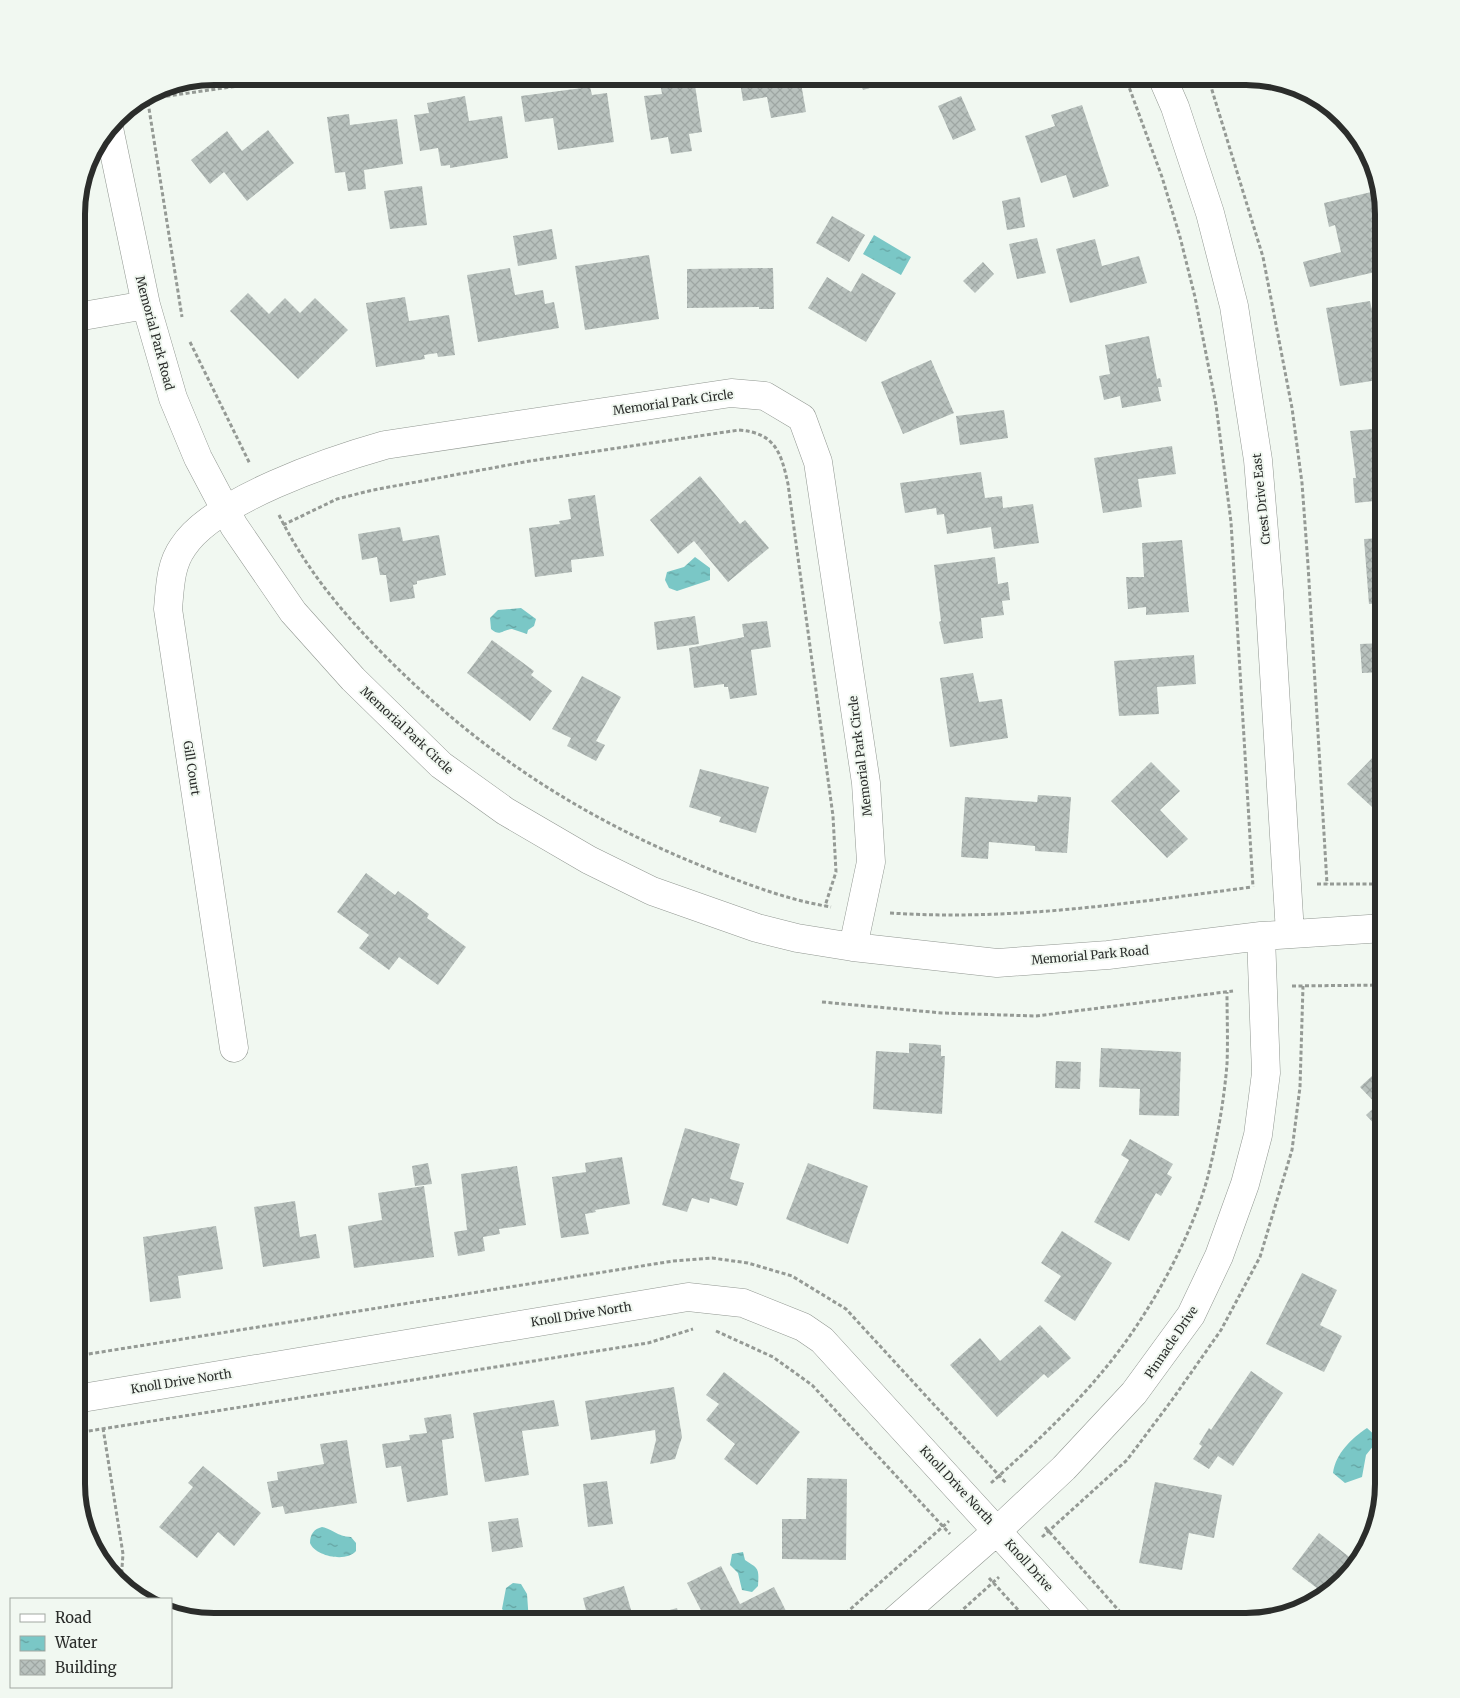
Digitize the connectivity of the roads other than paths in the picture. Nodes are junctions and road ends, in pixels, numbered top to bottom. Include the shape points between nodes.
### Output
1 (1166, 85) edge
2 (111, 137) edge
3 (146, 305) junction
4 (85, 315) edge
5 (230, 518) junction
6 (1375, 928) edge
7 (1290, 933) junction
8 (1261, 936) junction
9 (797, 938) joint
10 (853, 947) junction
11 (234, 1048) dead end
12 (85, 1397) edge
13 (998, 1530) junction
14 (903, 1613) edge
15 (1072, 1613) edge

1 - 7 street, Crest Drive East via 1210,213 1234,306 1259,479
2 - 3 street, Memorial Park Road
3 - 4 street
3 - 5 street, Memorial Park Road via 172,398 198,458
5 - 9 street, Memorial Park Circle via 294,612 353,679 441,765 514,816 588,860 644,888 737,922
5 - 10 street, Memorial Park Circle via 265,489 337,458 385,445 731,393 765,396 802,418 818,462 866,784 871,862
5 - 11 street, Gill Court via 208,521 183,546 171,575 168,609
6 - 7 street, Memorial Park Road
7 - 8 street, Memorial Park Road
8 - 10 street, Memorial Park Road via 1108,955 997,963
8 - 13 street, Pinnacle Drive via 1266,1073 1258,1135 1245,1184 1219,1256 1191,1315 1134,1394 1064,1468
9 - 10 street, Memorial Park Road
12 - 13 street, Knoll Drive North via 688,1297 743,1303 803,1328 822,1340
13 - 14 street, Pinnacle Drive
13 - 15 street, Knoll Drive

